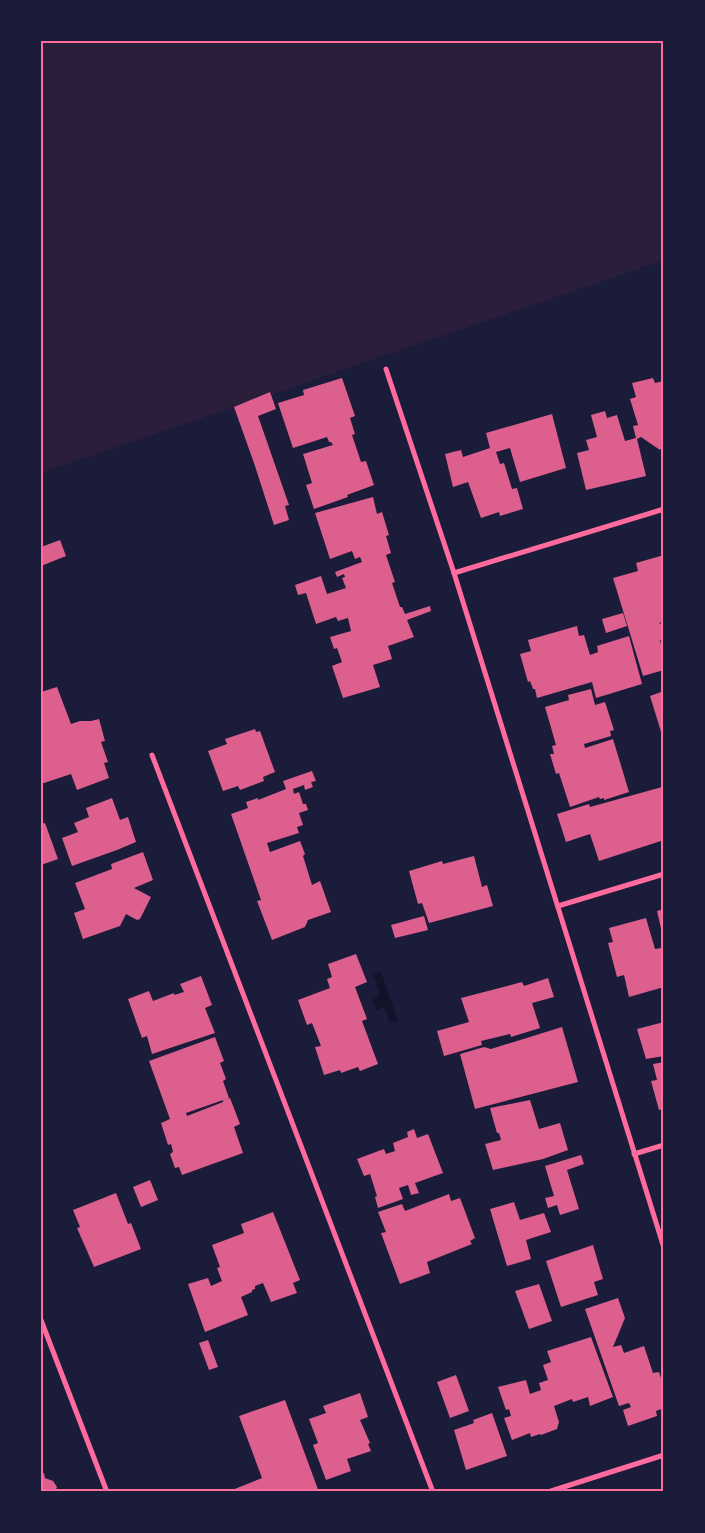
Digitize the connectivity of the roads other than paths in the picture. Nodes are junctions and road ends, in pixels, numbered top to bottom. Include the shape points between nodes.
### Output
1 (386, 369) dead end
2 (664, 509) edge
3 (454, 573) junction
4 (152, 755) dead end
5 (664, 874) edge
6 (558, 906) junction
7 (664, 1145) edge
8 (634, 1154) junction
9 (664, 1248) edge
10 (41, 1320) edge
11 (664, 1455) edge
12 (107, 1492) edge
13 (433, 1492) edge
14 (548, 1492) edge

1 - 3 street
2 - 3 street
3 - 6 street
4 - 13 street
5 - 6 street
6 - 8 street
7 - 8 street
8 - 9 street
10 - 12 street
11 - 14 street

